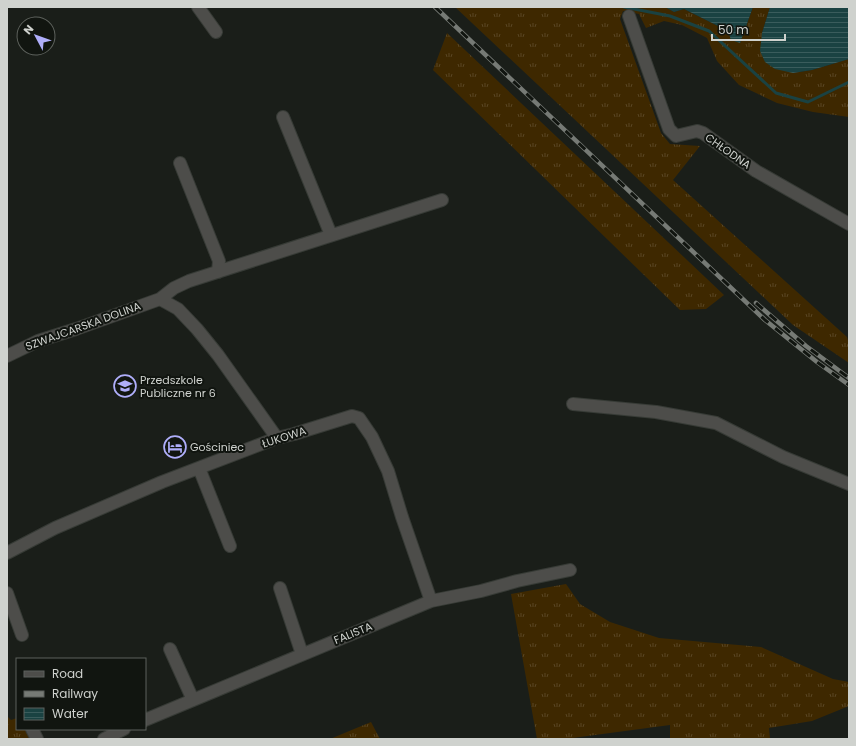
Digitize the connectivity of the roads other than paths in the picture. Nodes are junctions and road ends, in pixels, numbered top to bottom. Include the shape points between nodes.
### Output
1 (198, 7) edge
2 (629, 16) dead end
3 (216, 32) dead end
4 (284, 117) dead end
5 (180, 163) dead end
6 (442, 200) dead end
7 (849, 224) edge
8 (331, 235) junction
9 (218, 272) junction
10 (160, 299) junction
11 (7, 356) edge
12 (573, 404) dead end
13 (276, 438) junction
14 (199, 468) junction
15 (849, 484) edge
16 (230, 546) dead end
17 (7, 553) edge
18 (570, 570) dead end
19 (280, 588) dead end
20 (7, 592) edge
21 (431, 601) junction
22 (22, 635) dead end
23 (170, 649) dead end
24 (302, 654) junction
25 (193, 700) junction
26 (146, 720) edge
27 (32, 730) edge
28 (122, 730) edge
29 (37, 739) edge
30 (104, 739) edge

1 - 3 street
2 - 7 street, CHŁODNA via 672,133 676,136 697,131 703,133 756,171
4 - 8 street
5 - 9 street via 219,261
6 - 8 street, SZWAJCARSKA DOLINA
8 - 9 street, SZWAJCARSKA DOLINA
9 - 10 street, SZWAJCARSKA DOLINA via 189,281
10 - 11 street, SZWAJCARSKA DOLINA via 38,341
10 - 13 street via 178,309 197,328
12 - 15 street via 656,412 716,423 783,457
13 - 14 street, ŁUKOWA
13 - 21 street, ŁUKOWA via 352,416 359,418 372,437 388,471
14 - 16 street
14 - 17 street, ŁUKOWA via 55,528
18 - 21 street, FALISTA
19 - 24 street
20 - 22 street
21 - 24 street, FALISTA
23 - 25 street
24 - 25 street, FALISTA
25 - 26 street, FALISTA
27 - 29 street
28 - 30 street

